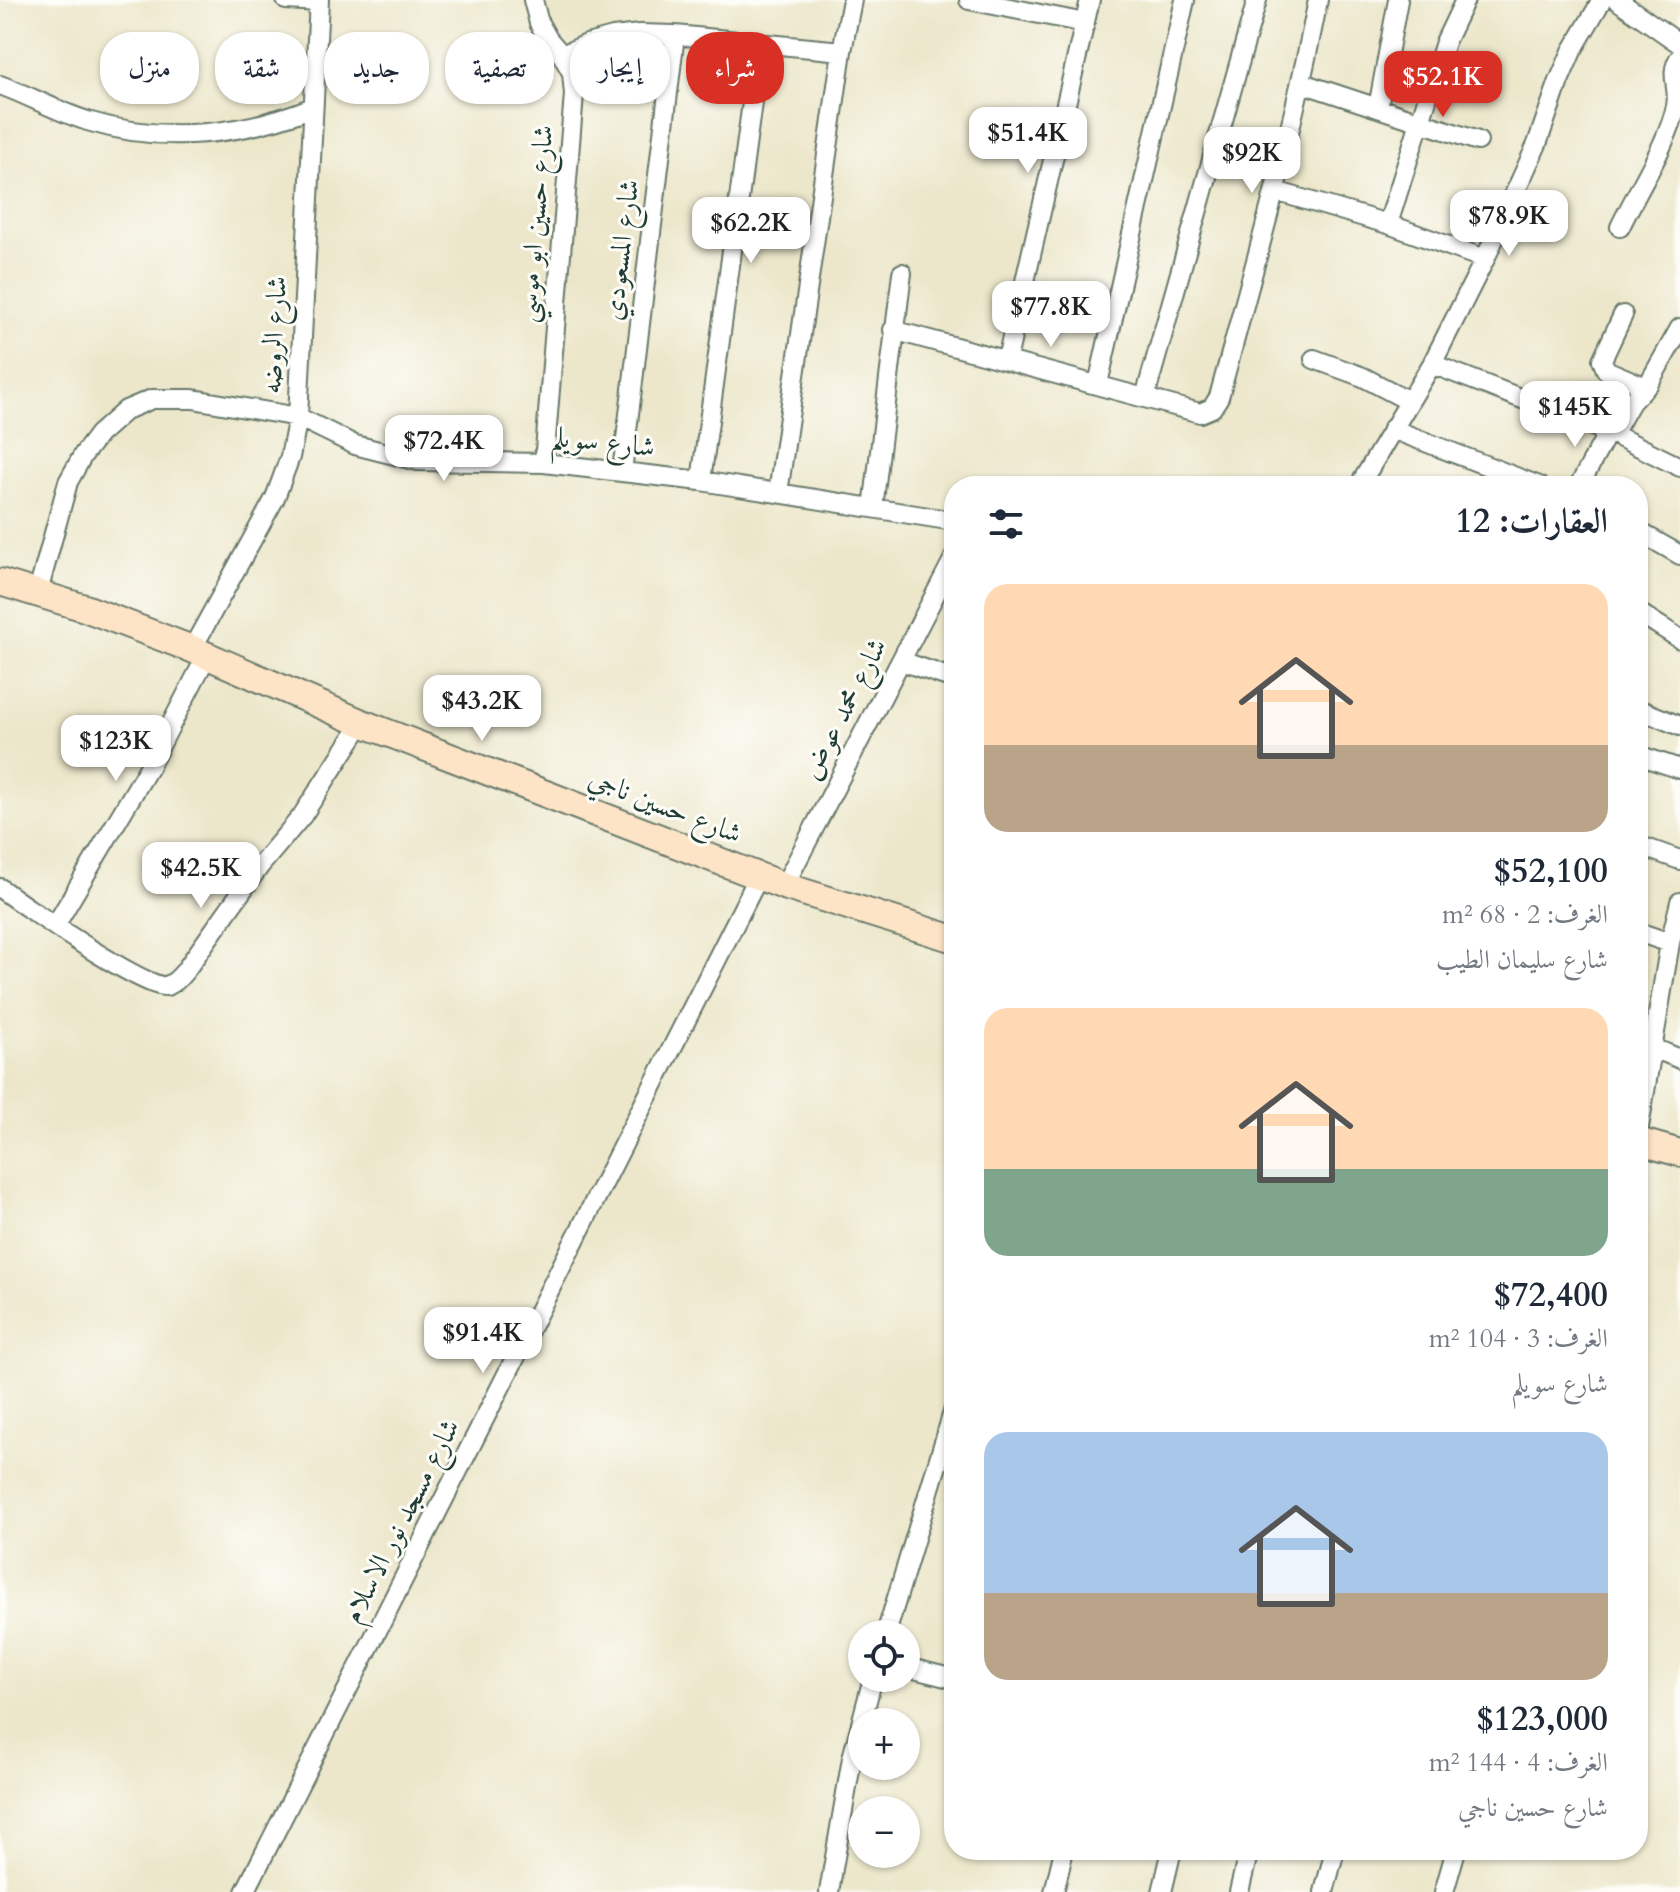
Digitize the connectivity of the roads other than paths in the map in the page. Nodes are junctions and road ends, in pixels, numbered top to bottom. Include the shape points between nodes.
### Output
1 (286, 0) edge
2 (533, 0) edge
3 (852, 0) edge
4 (969, 0) edge
5 (1090, 0) edge
6 (1185, 0) edge
7 (1257, 0) edge
8 (1318, 0) edge
9 (1398, 0) edge
10 (1465, 0) edge
11 (1602, 0) edge
12 (1617, 0) edge
13 (319, 1) edge
14 (1085, 23) junction
15 (675, 35) junction
16 (686, 36) edge
17 (1680, 44) edge
18 (784, 45) edge
19 (842, 51) junction
20 (562, 55) junction
21 (1680, 57) edge
22 (1302, 83) junction
23 (0, 85) edge
24 (752, 104) edge
25 (313, 107) junction
26 (1378, 108) junction
27 (1420, 122) junction
28 (1478, 141) dead end
29 (1275, 191) junction
30 (1388, 224) junction
31 (1620, 227) dead end
32 (1485, 259) junction
33 (902, 273) dead end
34 (1623, 315) dead end
35 (1680, 328) edge
36 (893, 330) junction
37 (1007, 359) junction
38 (1314, 359) dead end
39 (1432, 364) junction
40 (1098, 384) junction
41 (1646, 387) junction
42 (1145, 397) junction
43 (1409, 401) junction
44 (298, 417) junction
45 (1392, 429) junction
46 (1610, 433) junction
47 (544, 463) junction
48 (1680, 467) edge
49 (622, 472) junction
50 (1365, 476) edge
51 (1513, 476) edge
52 (1585, 476) edge
53 (701, 481) junction
54 (778, 493) junction
55 (873, 508) junction
56 (944, 519) edge
57 (1648, 537) edge
58 (1680, 555) edge
59 (0, 582) edge
60 (38, 592) junction
61 (944, 596) edge
62 (1648, 618) edge
63 (1680, 639) edge
64 (199, 652) junction
65 (901, 661) junction
66 (944, 676) edge
67 (1648, 713) edge
68 (362, 723) junction
69 (1680, 726) edge
70 (1648, 758) edge
71 (1680, 769) edge
72 (1648, 849) edge
73 (1680, 860) edge
74 (759, 876) junction
75 (784, 886) junction
76 (0, 888) edge
77 (1680, 902) edge
78 (55, 926) junction
79 (1648, 935) edge
80 (944, 936) edge
81 (1670, 943) junction
82 (1651, 1047) junction
83 (1680, 1059) edge
84 (1648, 1067) edge
85 (1648, 1144) edge
86 (1680, 1153) edge
87 (944, 1442) edge
88 (890, 1620) edge
89 (920, 1670) edge
90 (944, 1676) edge
91 (869, 1692) edge
92 (1062, 1860) edge
93 (1170, 1860) edge
94 (1247, 1860) edge
95 (1332, 1860) edge
96 (1453, 1860) edge
97 (245, 1892) edge
98 (829, 1892) edge
99 (1054, 1892) edge
100 (1162, 1892) edge
101 (1239, 1892) edge
102 (1324, 1892) edge
103 (1444, 1892) edge

1 - 13 street
2 - 20 street, شارع حسين ابو موسي via 539,23
3 - 19 street
4 - 14 street
5 - 14 street
6 - 40 street
7 - 42 street
8 - 22 street
9 - 26 street
10 - 27 street via 1445,42
11 - 32 street via 1572,51
12 - 17 street
13 - 25 street, شارع الروضه
14 - 37 street
15 - 16 street
15 - 20 street via 613,37
15 - 49 street, شارع المسعودي
18 - 19 street
19 - 54 street
20 - 47 street, شارع حسين ابو موسي via 572,73 574,94
21 - 31 street via 1673,72 1673,119
22 - 26 street
22 - 29 street
23 - 25 street via 90,122 138,133 230,132
24 - 53 street
25 - 44 street, شارع الروضه
26 - 27 street
27 - 28 street
27 - 30 street
29 - 30 street
29 - 42 street via 1219,397 1200,413
30 - 32 street
32 - 39 street
33 - 36 street
34 - 41 street via 1602,366
35 - 41 street
36 - 37 street
36 - 55 street
37 - 40 street
38 - 43 street
39 - 43 street
39 - 46 street
40 - 42 street
41 - 46 street
43 - 45 street
44 - 47 street, شارع سويلم via 355,445 418,461
44 - 60 street, شارع سويلم via 193,399 152,399 126,410 99,434 68,482
44 - 64 street, شارع الروضه via 275,498
45 - 50 street
45 - 51 street
46 - 48 street
46 - 52 street
47 - 49 street, شارع سويلم
49 - 53 street, شارع سويلم
53 - 54 street, شارع سويلم
54 - 55 street, شارع سويلم
55 - 56 street, شارع سويلم
57 - 58 street
59 - 60 street, شارع حسين ناجي
60 - 64 street, شارع حسين ناجي
61 - 65 street, شارع محمد عوض
62 - 63 street
64 - 68 street, شارع حسين ناجي
64 - 78 street, شارع الروضه via 149,767
65 - 66 street
65 - 75 street, شارع محمد عوض
67 - 69 street
68 - 74 street, شارع حسين ناجي
68 - 78 street via 302,816 176,981 156,986
70 - 71 street
72 - 73 street
74 - 75 street, شارع حسين ناجي
74 - 97 street, شارع مسجد نور الاسلام
75 - 80 street, شارع حسين ناجي
76 - 78 street
77 - 81 street
79 - 81 street
81 - 82 street
82 - 83 street
82 - 84 street
85 - 86 street
87 - 88 street
89 - 90 street
91 - 98 street
92 - 99 street
93 - 100 street
94 - 101 street
95 - 102 street
96 - 103 street

